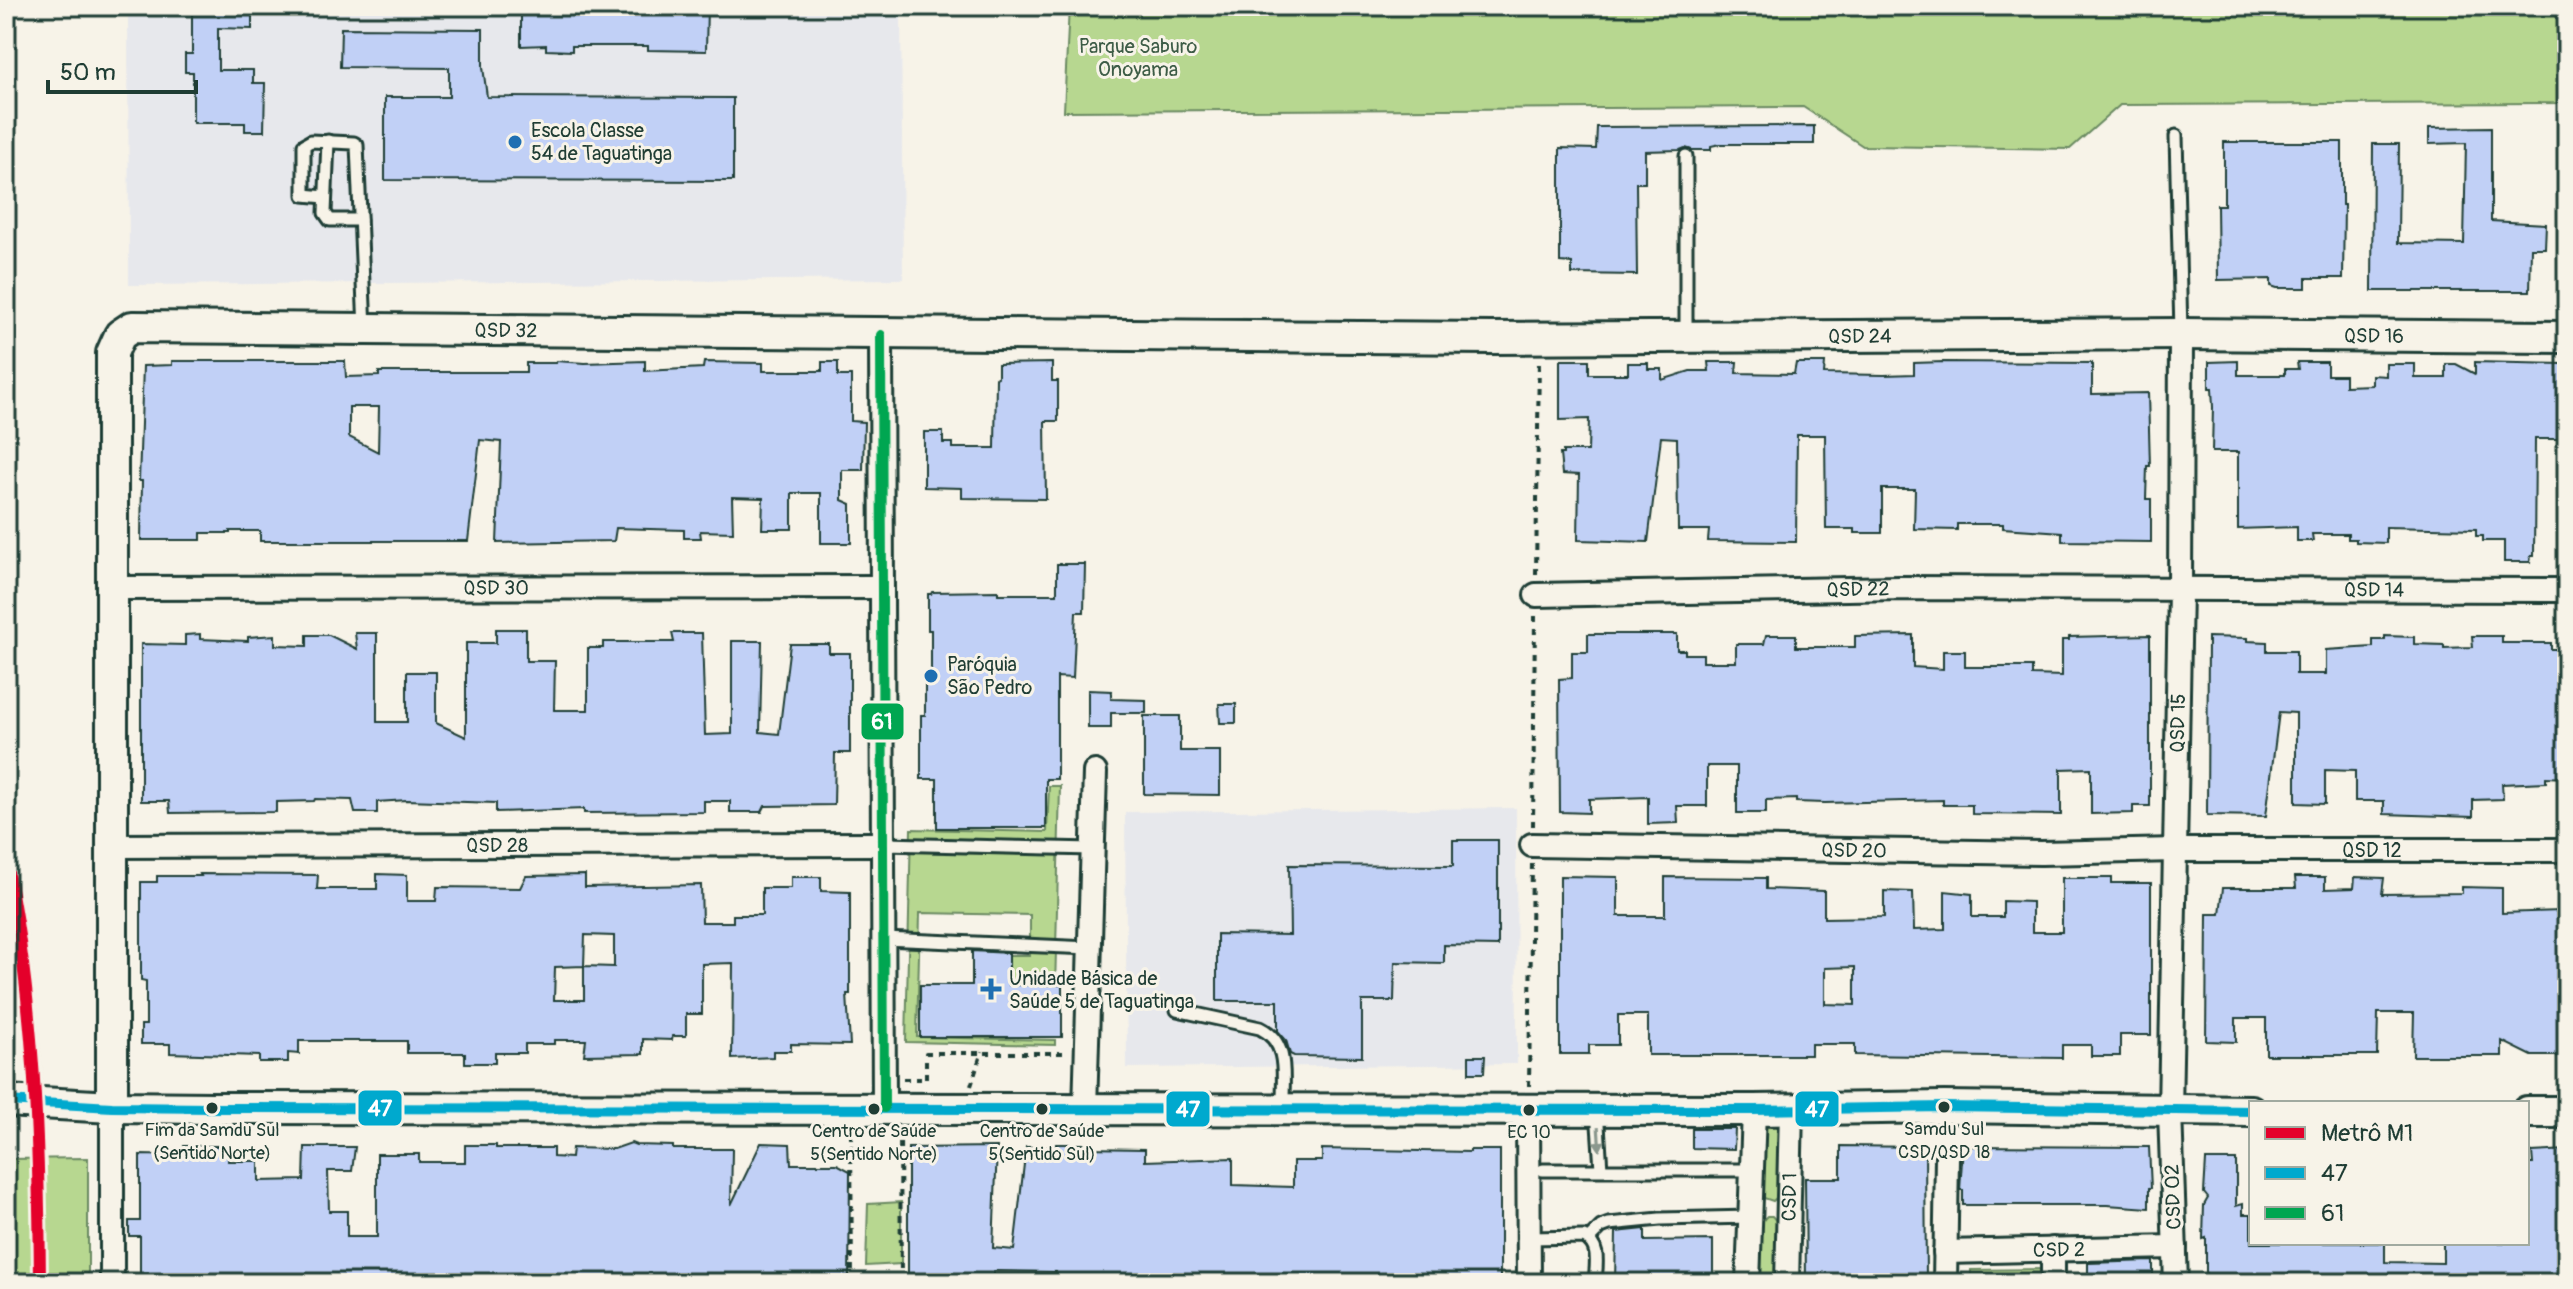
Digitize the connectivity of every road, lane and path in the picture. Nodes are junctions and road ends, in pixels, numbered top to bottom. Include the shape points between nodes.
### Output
1 (2176, 136) dead end
2 (328, 141) junction
3 (1686, 156) dead end
4 (325, 197) junction
5 (360, 220) junction
6 (365, 329) junction
7 (2181, 334) junction
8 (881, 335) junction
9 (1686, 336) junction
10 (1539, 337) junction
11 (2567, 337) edge
12 (881, 587) junction
13 (112, 588) junction
14 (2180, 590) junction
15 (2567, 590) edge
16 (1536, 595) junction
17 (1095, 772) dead end
18 (885, 844) junction
19 (1532, 845) junction
20 (111, 846) junction
21 (1093, 849) junction
22 (2177, 850) junction
23 (2567, 850) edge
24 (884, 939) junction
25 (1090, 948) junction
26 (1177, 1010) dead end
27 (982, 1052) junction
28 (1067, 1053) dead end
29 (895, 1079) dead end
30 (970, 1091) dead end
31 (6, 1101) edge
32 (98, 1107) junction
33 (850, 1109) junction
34 (892, 1109) junction
35 (1085, 1109) junction
36 (1283, 1109) junction
37 (1528, 1109) junction
38 (1597, 1109) junction
39 (1791, 1109) junction
40 (1754, 1110) junction
41 (2170, 1111) junction
42 (2249, 1111) edge
43 (2529, 1112) edge
44 (2567, 1112) edge
45 (1947, 1157) dead end
46 (1601, 1169) junction
47 (1543, 1170) dead end
48 (1751, 1170) junction
49 (1789, 1208) junction
50 (1751, 1212) junction
51 (1529, 1238) junction
52 (1589, 1239) junction
53 (2175, 1247) junction
54 (2053, 1249) junction
55 (1945, 1252) junction
56 (112, 1283) edge
57 (852, 1283) edge
58 (901, 1283) edge
59 (1529, 1283) edge
60 (1595, 1283) edge
61 (1748, 1283) edge
62 (1787, 1283) edge
63 (1945, 1283) edge
64 (2053, 1283) edge
65 (2176, 1283) edge

1 - 7 lane
2 - 4 lane
2 - 4 lane via 304,145 304,195
2 - 5 lane via 357,145
3 - 9 lane
4 - 5 lane via 330,220
5 - 6 lane
6 - 8 street, QSD 32
6 - 13 street, QSD 32 via 132,327 120,335 112,353
7 - 9 street, QSD 24
7 - 11 street, QSD 16
7 - 14 street, QSD 15
8 - 10 street, QSD 32
8 - 12 street
9 - 10 street, QSD 24
10 - 16 path
12 - 13 street, QSD 30
12 - 18 street
13 - 20 street
14 - 15 street, QSD 14
14 - 16 street, QSD 22 via 1899,588
14 - 22 street, QSD 15
16 - 19 path
17 - 21 street
18 - 20 street, QSD 28
18 - 21 lane
18 - 24 street
19 - 22 street, QSD 20 via 2026,853
19 - 37 path
20 - 32 street
21 - 25 street
22 - 23 street, QSD 12
22 - 41 street, QSD 15
24 - 25 lane
24 - 34 street
25 - 35 street
26 - 36 lane via 1273,1034 1282,1050
27 - 28 path
27 - 29 path via 926,1053 926,1079
27 - 30 path
31 - 32 street
32 - 33 street
32 - 56 street
33 - 34 street
33 - 57 path
34 - 35 street
34 - 58 path
35 - 36 street
36 - 37 street
37 - 38 street
37 - 51 street
38 - 40 street
38 -> 46 lane
39 - 40 street
39 - 41 street
39 - 49 street, CSD 1
40 - 48 street
41 - 42 street
41 - 53 street, CSD 02
43 - 44 street
45 - 55 street
46 - 47 lane
46 - 48 lane
48 - 50 street
49 - 50 street
49 - 62 street, CSD 1
50 - 52 lane via 1609,1224
50 - 61 street
51 - 52 lane
51 - 59 street
52 - 60 lane via 1596,1250
53 - 54 street, CSD 2
53 - 65 street, CSD 02
54 - 55 street, CSD 2
54 - 64 street
55 - 63 street

